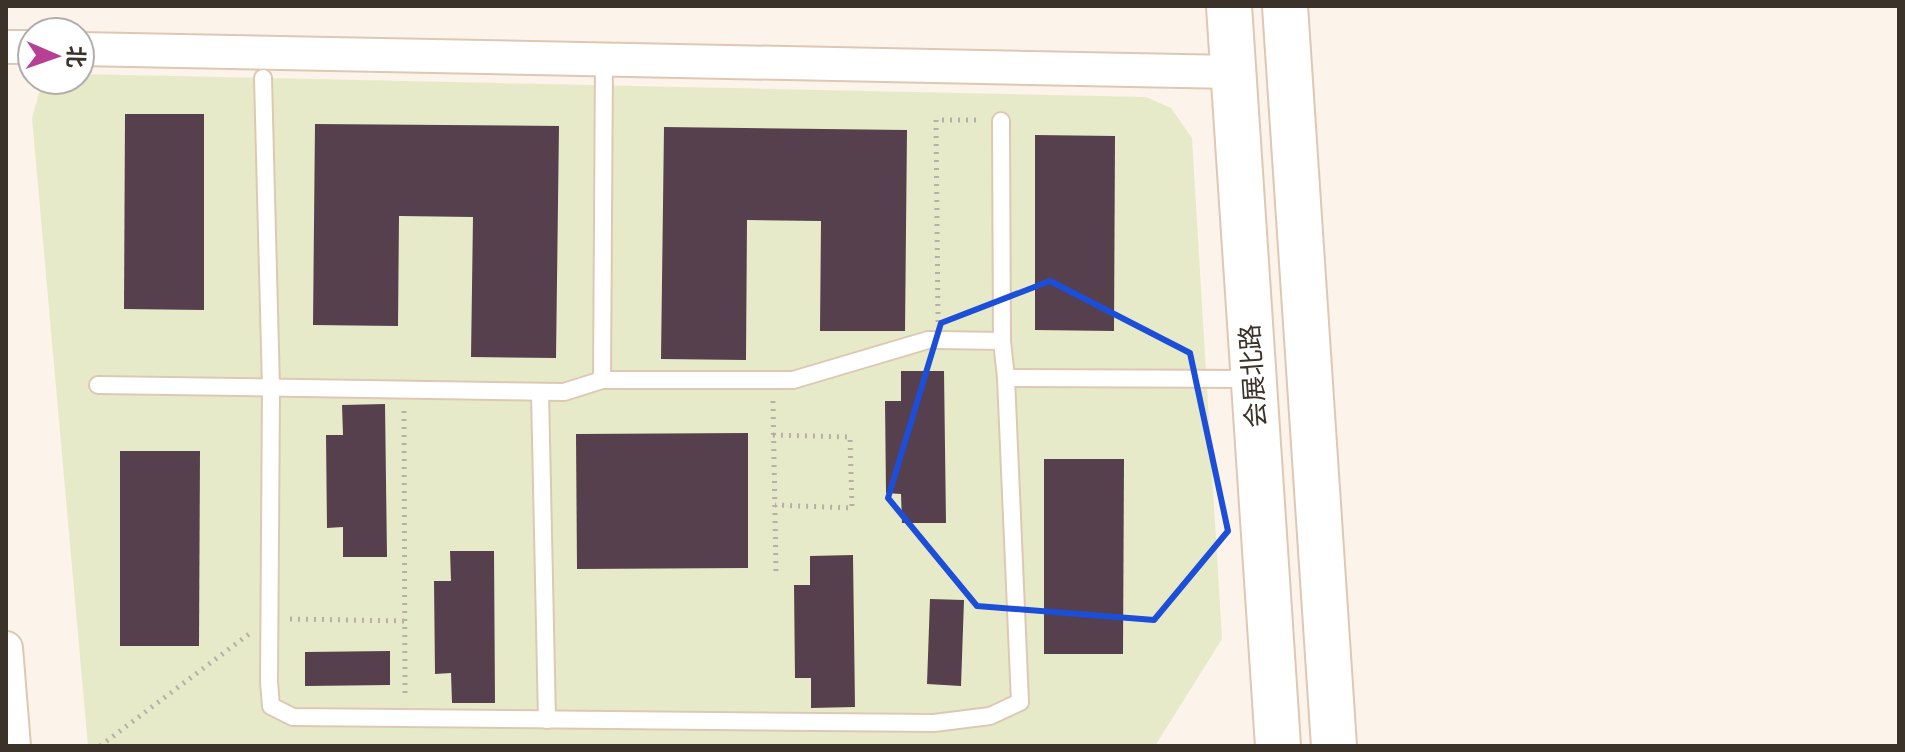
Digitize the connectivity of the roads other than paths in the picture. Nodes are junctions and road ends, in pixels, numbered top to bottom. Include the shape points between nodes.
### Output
1 (1229, 6) edge
2 (1285, 6) edge
3 (96, 49) edge
4 (604, 59) junction
5 (1233, 72) junction
6 (263, 78) dead end
7 (1001, 121) road end
8 (1002, 341) junction
9 (1006, 378) junction
10 (1254, 379) junction
11 (602, 380) junction
12 (98, 385) dead end
13 (271, 388) junction
14 (540, 392) junction
15 (6, 648) edge
16 (547, 720) junction
17 (14, 746) edge
18 (1278, 746) edge
19 (1334, 746) edge

1 - 5 main road, 会展北路
2 - 19 main road
3 - 4 street
4 - 5 street
4 - 11 lane
5 - 10 main road, 会展北路
6 - 13 lane
7 - 8 lane
8 - 9 lane
8 - 11 lane via 928,340 793,380
9 - 10 lane
9 - 16 lane via 1020,702 990,716 934,723
10 - 18 main road, 会展北路
11 - 14 lane via 564,392
12 - 13 lane
13 - 14 lane
13 - 16 lane via 271,706 293,717
14 - 16 lane
15 - 17 street

